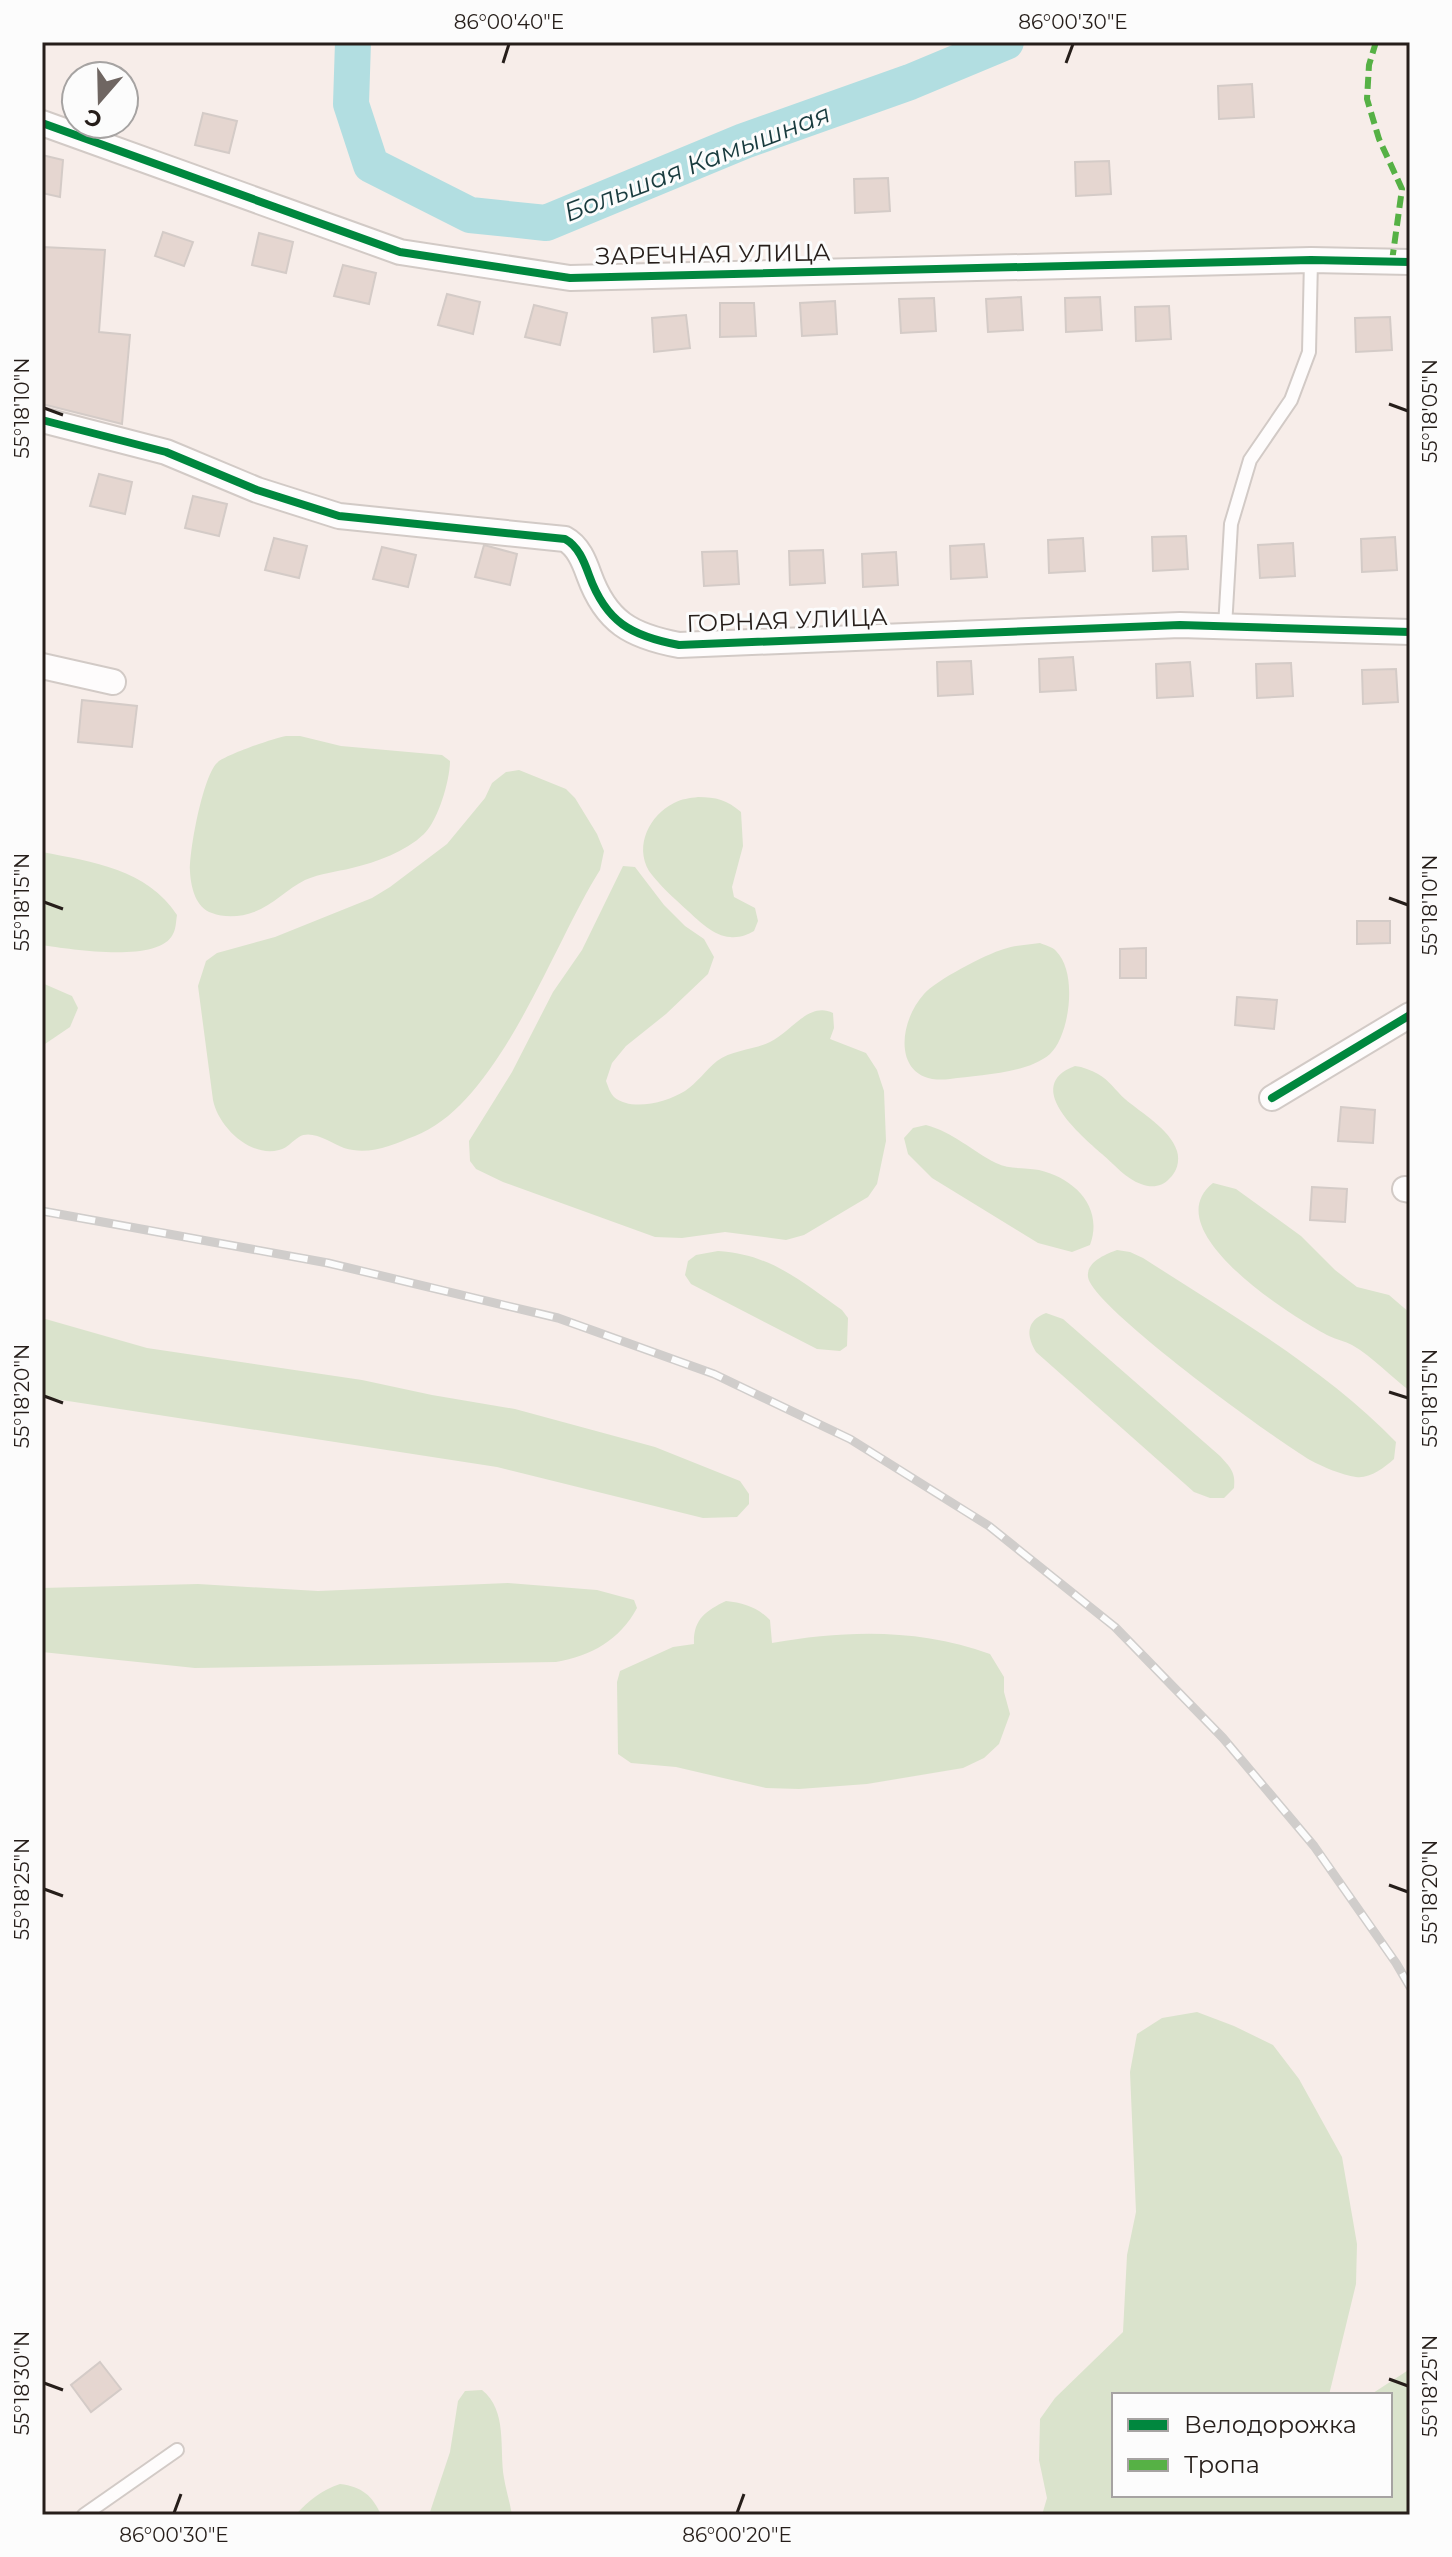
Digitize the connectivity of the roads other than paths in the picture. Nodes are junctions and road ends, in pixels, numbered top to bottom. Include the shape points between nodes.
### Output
1 (42, 123) edge
2 (1311, 260) junction
3 (1410, 262) edge
4 (42, 420) edge
5 (1225, 627) junction
6 (1410, 632) edge
7 (42, 666) edge
8 (113, 682) dead end
9 (1410, 1015) edge
10 (1272, 1098) dead end
11 (177, 2450) dead end
12 (84, 2515) edge

1 - 2 street, ЗАРЕЧНАЯ УЛИЦА via 400,252 570,278
2 - 3 street, ЗАРЕЧНАЯ УЛИЦА
2 - 5 lane via 1309,352 1291,400 1250,460 1231,524
4 - 5 street, ГОРНАЯ УЛИЦА via 166,452 257,490 339,516 565,539 575,546 613,618 659,641 695,645
5 - 6 street, ГОРНАЯ УЛИЦА
7 - 8 street
9 - 10 street
11 - 12 lane

